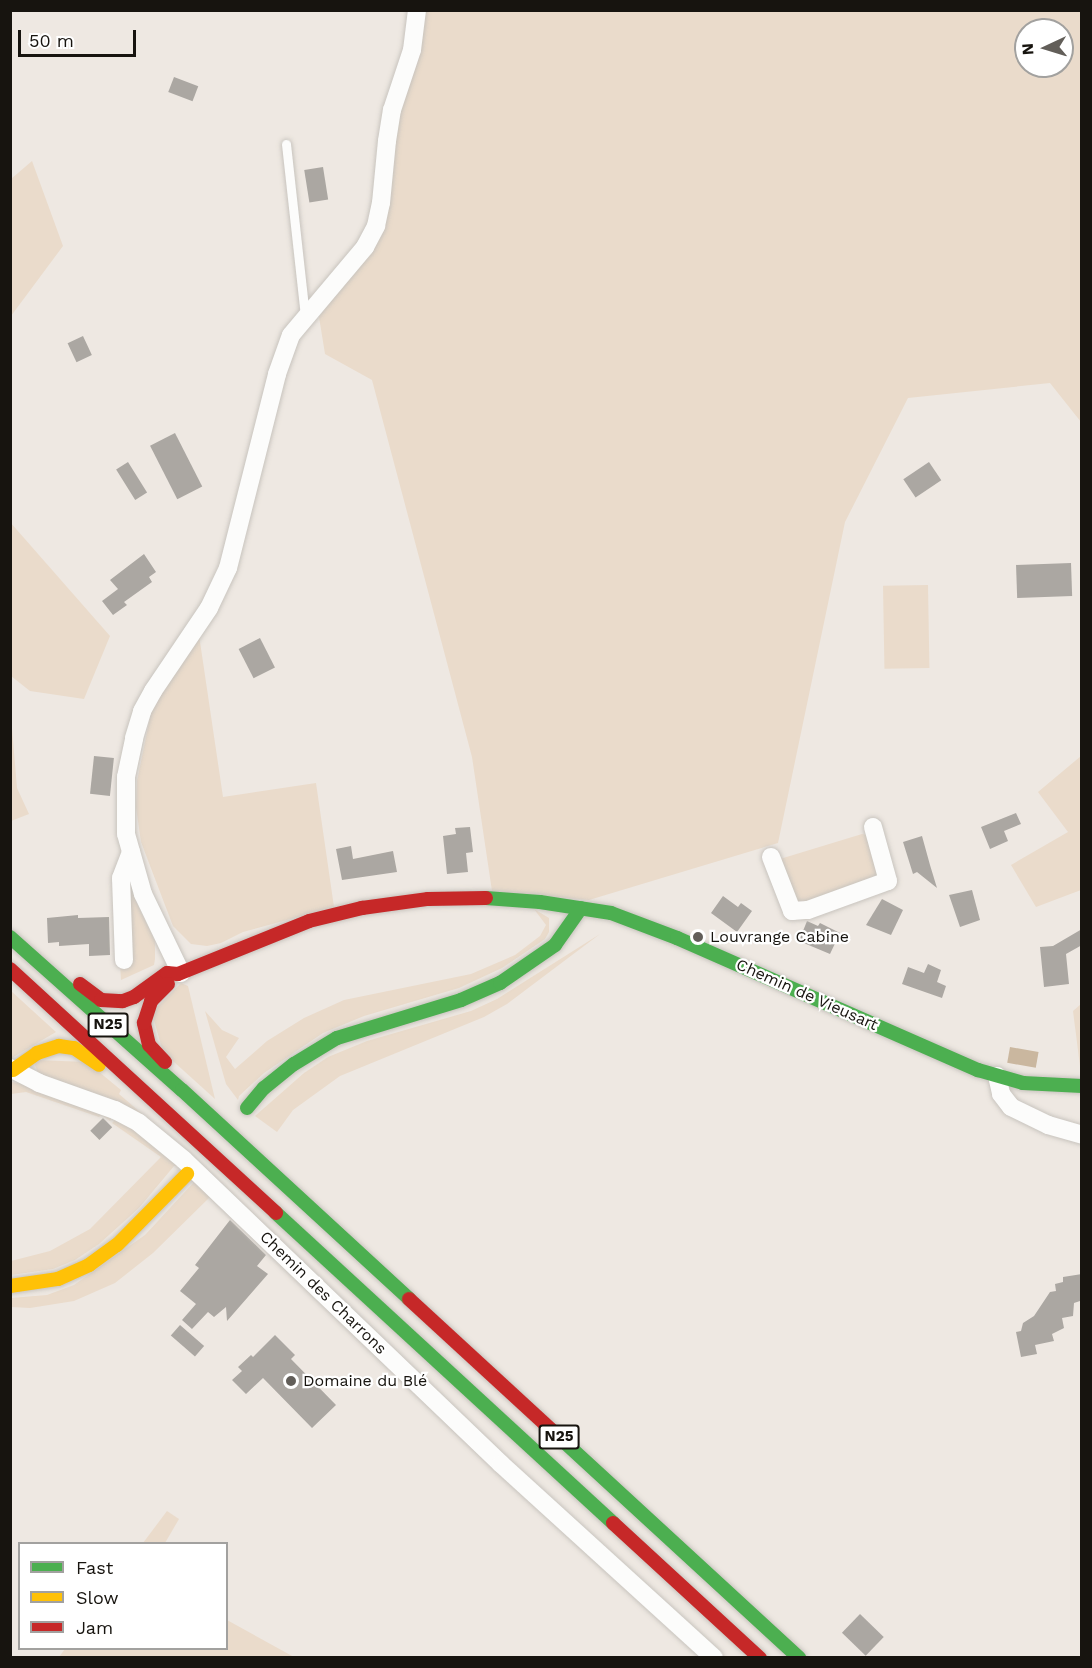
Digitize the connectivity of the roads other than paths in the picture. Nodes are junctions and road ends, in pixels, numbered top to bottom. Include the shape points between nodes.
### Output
1 (417, 10) edge
2 (286, 144) dead end
3 (305, 315) junction
4 (873, 827) dead end
5 (131, 852) junction
6 (771, 857) dead end
7 (581, 908) junction
8 (10, 937) edge
9 (35, 959) junction
10 (124, 960) dead end
11 (10, 969) edge
12 (179, 974) junction
13 (11, 1070) edge
14 (997, 1076) junction
15 (130, 1078) junction
16 (1082, 1086) edge
17 (182, 1090) junction
18 (247, 1108) dead end
19 (1082, 1135) edge
20 (187, 1174) dead end
21 (10, 1286) edge
22 (714, 1658) edge
23 (760, 1658) edge
24 (799, 1658) edge

1 - 3 street via 411,50 392,110 375,226 365,247
2 - 3 lane
3 - 5 street via 291,335 278,375 228,568 209,608 142,711 126,777 126,834
4 - 6 street via 888,881 808,910 792,910
5 - 10 street via 121,878
5 - 12 street via 143,894
7 - 12 main road, Chemin de Vieusart via 464,897 362,908 309,921
7 - 14 main road, Chemin de Vieusart via 610,913 677,938
7 - 18 main road via 555,945 500,983 461,1000 337,1038 294,1064
8 - 9 main road, N25
9 - 12 main road, Chemin de Vieusart via 49,957 88,992 113,1002 134,997 167,973
9 - 17 main road, N25
11 - 15 main road, N25
12 - 17 main road via 151,1001 144,1023 149,1045 184,1079
13 - 15 main road via 37,1053 59,1046 87,1055 118,1082
13 - 22 street, Chemin des Charrons via 115,1110 139,1123 175,1152 501,1464
14 - 16 main road, Chemin de Vieusart via 1046,1086
14 - 19 street via 1001,1095 1011,1107 1048,1125
15 - 23 main road, N25
17 - 24 main road, N25
20 - 21 main road via 117,1245 88,1265 58,1279

